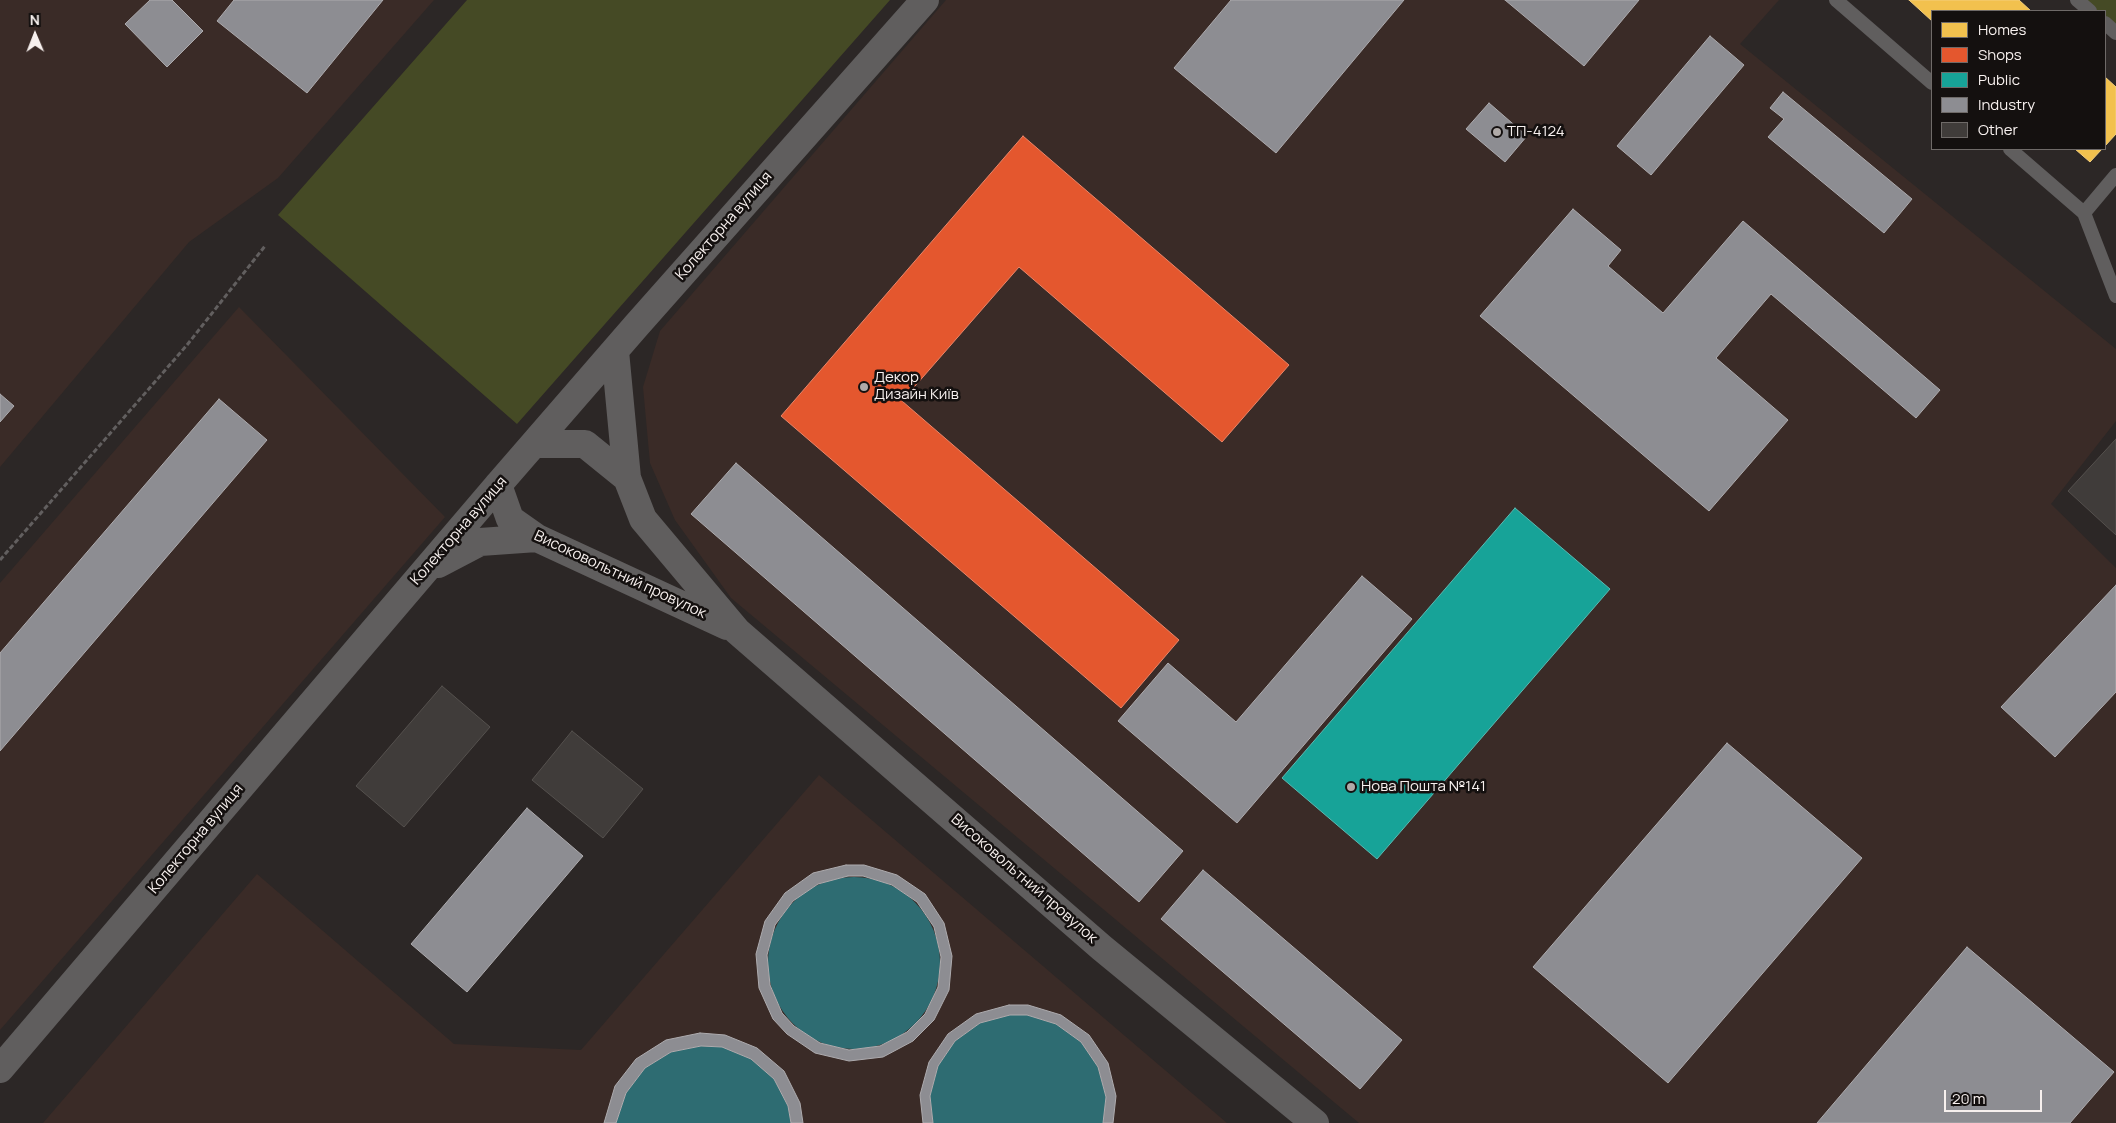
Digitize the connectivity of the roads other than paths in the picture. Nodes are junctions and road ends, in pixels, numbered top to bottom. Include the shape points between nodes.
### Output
1 (925, 0) edge
2 (1836, 0) edge
3 (2077, 0) edge
4 (2089, 10) edge
5 (2106, 25) edge
6 (2116, 33) edge
7 (1931, 81) edge
8 (2011, 150) edge
9 (2116, 175) edge
10 (2084, 213) junction
11 (2116, 296) edge
12 (615, 352) junction
13 (535, 444) junction
14 (627, 478) junction
15 (498, 485) junction
16 (537, 538) junction
17 (425, 571) junction
18 (737, 631) junction
19 (0, 1069) edge
20 (1314, 1123) edge

1 - 12 street, Колекторна вулиця
2 - 7 lane
3 - 4 lane
5 - 6 lane
8 - 10 lane
9 - 10 lane
10 - 11 lane
12 - 13 street, Колекторна вулиця
12 - 14 street, Високовольтний провулок
13 - 14 street via 585,444
13 - 15 street, Колекторна вулиця
14 - 18 street, Високовольтний провулок via 643,518
15 - 16 street, Високовольтний провулок via 510,519
15 - 17 street, Колекторна вулиця
16 - 17 street via 480,542
16 - 18 street, Високовольтний провулок
17 - 19 street, Колекторна вулиця
18 - 20 street, Високовольтний провулок via 1102,948

